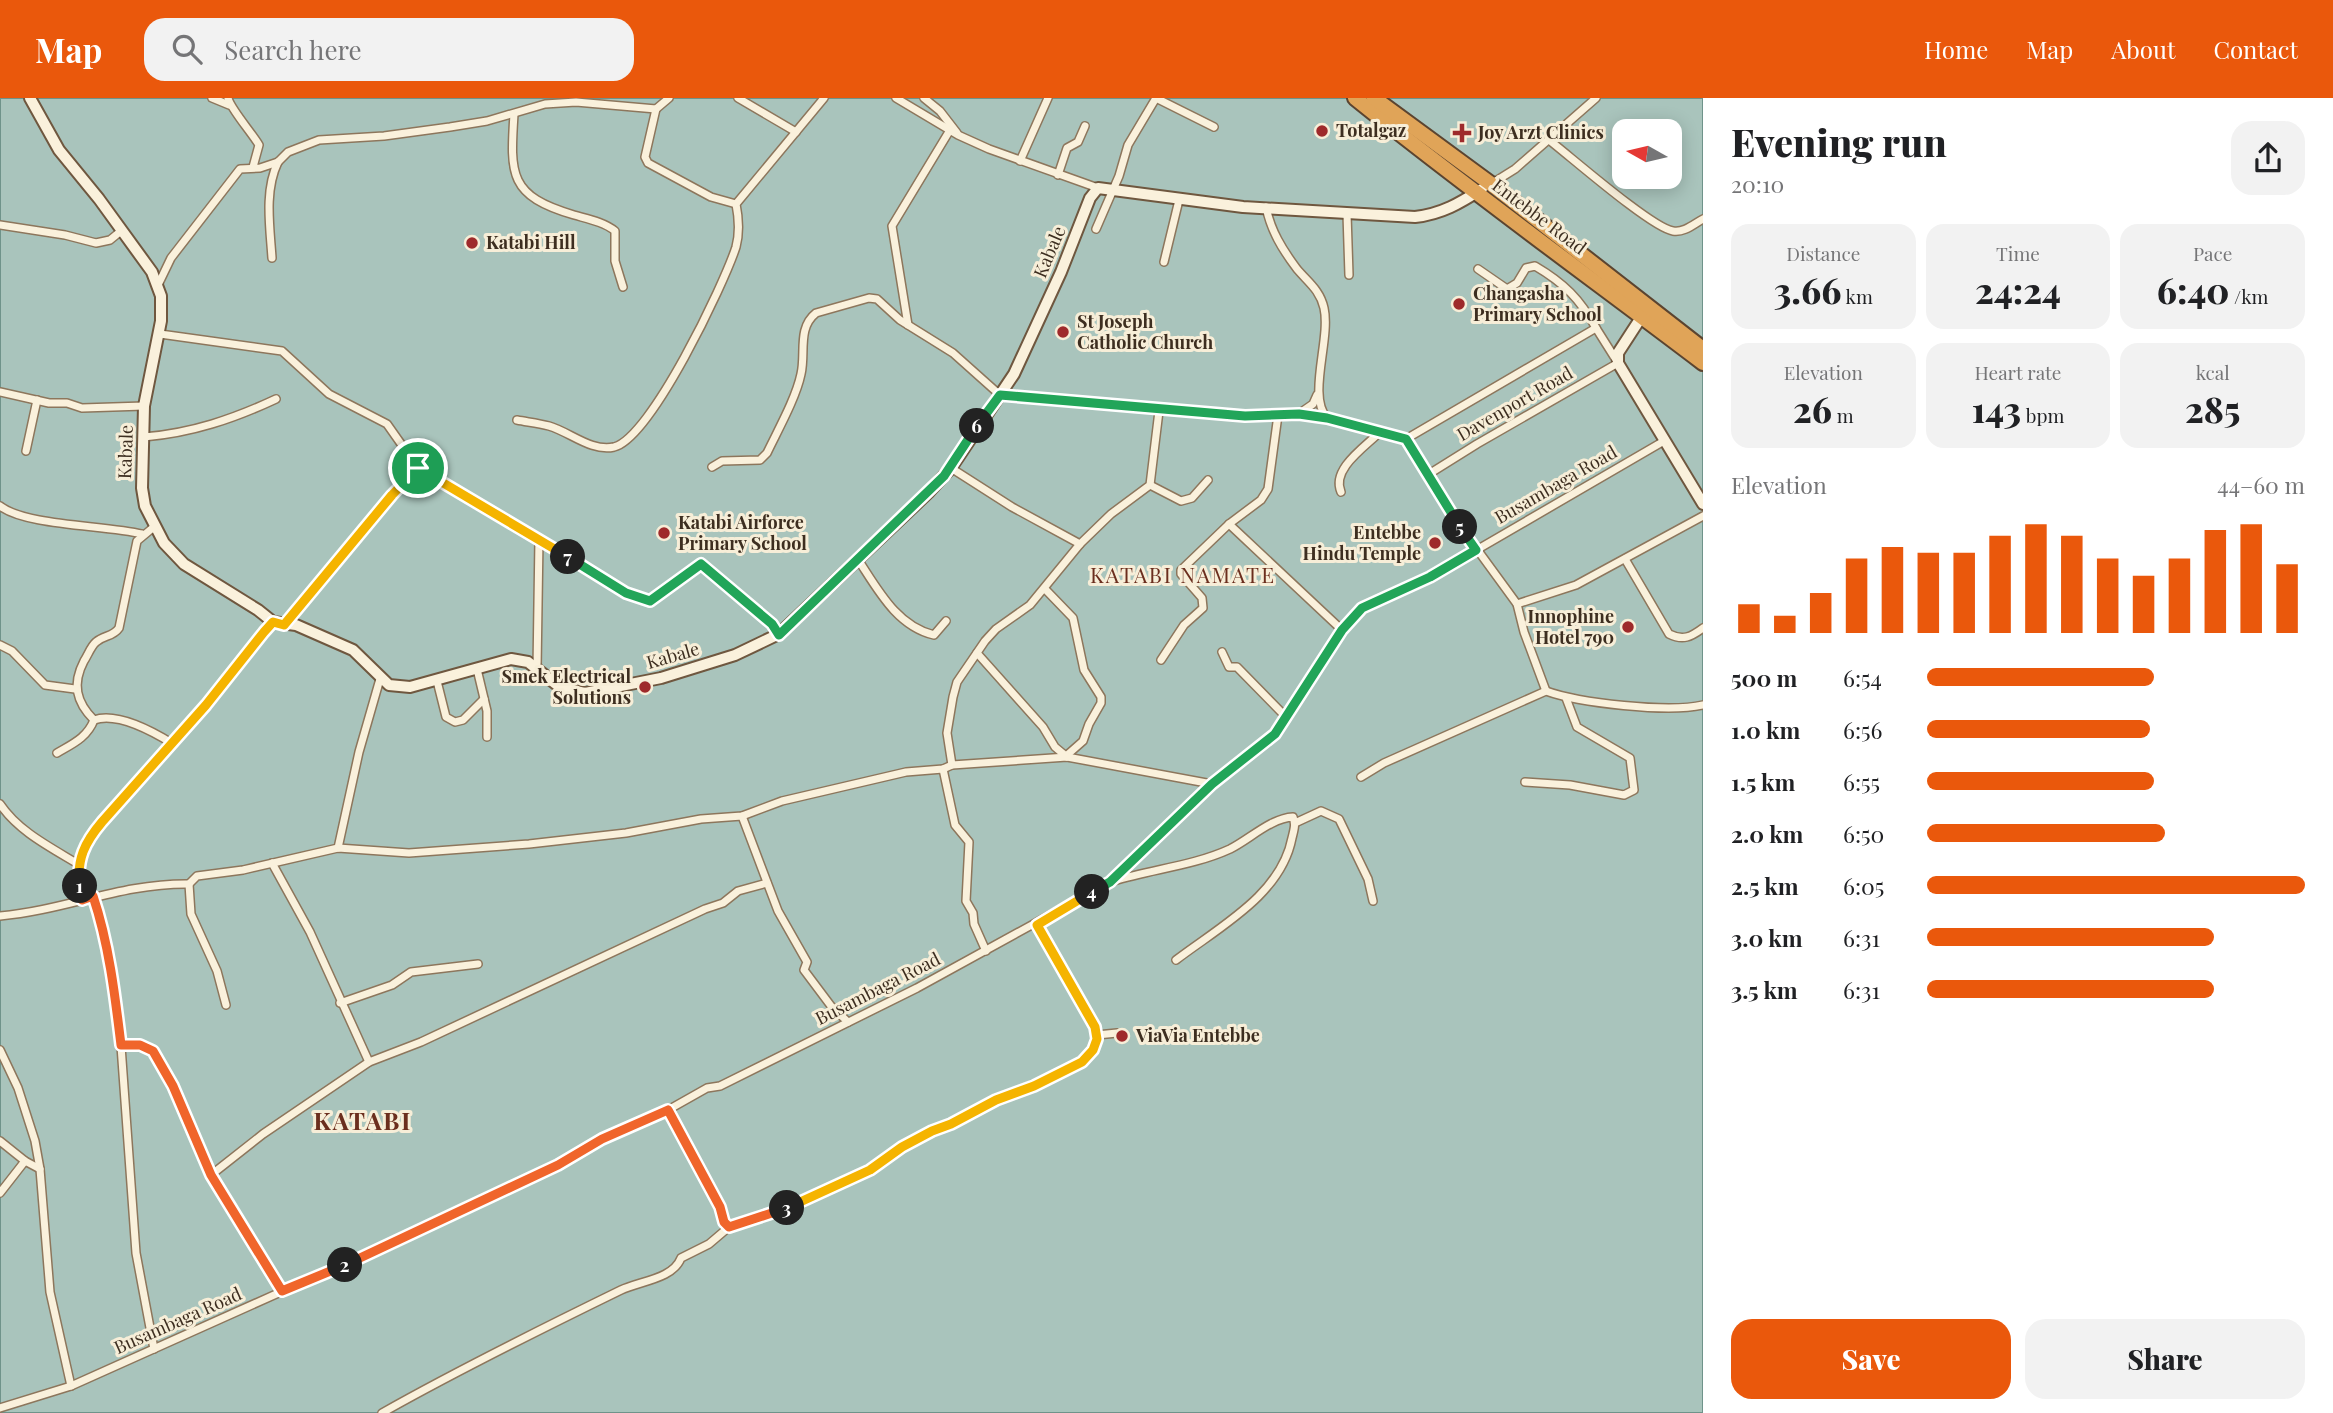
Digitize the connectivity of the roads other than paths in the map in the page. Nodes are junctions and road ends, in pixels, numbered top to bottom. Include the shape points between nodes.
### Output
1 (30, 98) edge
2 (212, 98) edge
3 (669, 98) edge
4 (738, 98) edge
5 (824, 98) edge
6 (896, 98) edge
7 (924, 98) edge
8 (1048, 98) edge
9 (1156, 98) edge
10 (1355, 98) edge
11 (1374, 98) edge
12 (1596, 98) edge
13 (229, 101) edge
14 (656, 109) junction
15 (514, 114) junction
16 (1085, 126) dead end
17 (1214, 127) dead end
18 (950, 131) junction
19 (796, 132) junction
20 (958, 135) junction
21 (1549, 140) junction
22 (1020, 161) junction
23 (278, 162) junction
24 (253, 167) junction
25 (1058, 175) junction
26 (1491, 184) junction
27 (1098, 188) junction
28 (1112, 188) junction
29 (1476, 193) junction
30 (1179, 200) junction
31 (736, 204) junction
32 (1266, 207) junction
33 (1347, 214) junction
34 (1703, 219) edge
35 (0, 225) edge
36 (1096, 229) dead end
37 (121, 231) junction
38 (272, 258) dead end
39 (1164, 262) dead end
40 (1478, 269) dead end
41 (1349, 275) dead end
42 (158, 285) junction
43 (623, 287) dead end
44 (1642, 316) junction
45 (908, 326) junction
46 (1596, 328) junction
47 (160, 334) junction
48 (1703, 349) edge
49 (1618, 363) junction
50 (1703, 363) edge
51 (1320, 387) junction
52 (0, 392) edge
53 (1000, 395) junction
54 (276, 399) dead end
55 (37, 400) junction
56 (144, 407) junction
57 (1159, 411) junction
58 (1299, 414) junction
59 (1278, 415) junction
60 (1327, 418) junction
61 (517, 420) dead end
62 (1380, 432) junction
63 (144, 437) junction
64 (1406, 439) junction
65 (1664, 441) junction
66 (26, 451) dead end
67 (712, 467) dead end
68 (418, 468) junction
69 (951, 468) junction
70 (1429, 474) junction
71 (1208, 480) dead end
72 (1150, 485) junction
73 (1341, 492) dead end
74 (1703, 504) edge
75 (0, 506) edge
76 (1703, 516) edge
77 (1229, 524) junction
78 (155, 526) junction
79 (142, 534) junction
80 (539, 539) junction
81 (1080, 544) junction
82 (1476, 550) junction
83 (857, 558) junction
84 (1625, 559) junction
85 (1045, 589) junction
86 (1517, 604) junction
87 (946, 621) dead end
88 (279, 624) junction
89 (1703, 628) edge
90 (1342, 630) junction
91 (779, 635) junction
92 (0, 645) edge
93 (1222, 652) dead end
94 (977, 653) junction
95 (1161, 660) dead end
96 (477, 669) junction
97 (537, 669) junction
98 (380, 678) junction
99 (437, 681) junction
100 (75, 689) junction
101 (1546, 691) junction
102 (1566, 698) junction
103 (484, 699) junction
104 (1703, 705) edge
105 (1285, 716) junction
106 (94, 720) junction
107 (487, 737) dead end
108 (173, 744) junction
109 (57, 753) dead end
110 (1066, 757) junction
111 (952, 765) junction
112 (943, 769) junction
113 (1361, 777) dead end
114 (1525, 782) dead end
115 (1212, 784) junction
116 (0, 804) edge
117 (741, 816) junction
118 (1295, 823) junction
119 (338, 848) junction
120 (272, 863) junction
121 (78, 864) junction
122 (1110, 882) junction
123 (767, 883) junction
124 (189, 884) junction
125 (93, 896) junction
126 (82, 900) junction
127 (1373, 901) dead end
128 (0, 916) edge
129 (1037, 925) junction
130 (986, 951) junction
131 (1176, 960) dead end
132 (478, 964) dead end
133 (340, 1003) junction
134 (226, 1005) dead end
135 (848, 1022) junction
136 (1117, 1033) dead end
137 (1097, 1035) junction
138 (121, 1045) junction
139 (0, 1050) edge
140 (369, 1062) junction
141 (668, 1110) junction
142 (0, 1141) edge
143 (25, 1161) junction
144 (40, 1169) junction
145 (211, 1175) junction
146 (0, 1193) edge
147 (729, 1227) junction
148 (282, 1291) junction
149 (154, 1349) junction
150 (71, 1386) junction
151 (0, 1408) edge
152 (382, 1413) edge

1 - 37 street via 59,150
2 - 13 street
3 - 14 street
4 - 19 street
5 - 19 street
6 - 18 street
7 - 20 street
8 - 22 street
9 - 17 street
9 - 28 street via 1128,145
10 - 29 highway, Entebbe Road
11 - 26 highway, Entebbe Road
12 - 21 street
13 - 24 street via 259,145
14 - 15 street via 576,102 545,104
14 - 31 street via 645,157 648,163 711,197
15 - 23 street via 384,136 319,140 288,152
15 - 43 street via 511,161 522,187 535,201 615,231 615,261
16 - 25 street via 1078,142 1067,148
18 - 20 street
18 - 45 street via 892,226
19 - 31 street
20 - 22 street
21 - 26 street
21 - 34 street via 1667,230 1684,230
22 - 25 street
23 - 24 street
23 - 38 street via 272,174 269,212
24 - 42 street via 240,169 225,186 171,258
25 - 27 street
26 - 29 street
26 - 48 highway, Entebbe Road
27 - 28 street
27 - 53 street, Kabale via 1025,353
28 - 30 street
28 - 36 street
29 - 33 street via 1435,215
29 - 44 highway, Entebbe Road
30 - 32 street
30 - 39 street
31 - 61 street via 736,245 713,301 653,409 624,443 613,447 587,444 547,426
32 - 33 street
32 - 51 street via 1274,236 1319,291 1324,307
33 - 41 street
35 - 37 street via 96,243
37 - 42 street
40 - 46 street via 1507,289 1526,268 1535,266 1582,303
42 - 47 street, Kabale
44 - 49 street via 1618,353
44 - 50 highway, Entebbe Road
45 - 53 street via 953,353
45 - 67 street via 877,299 816,313 805,325 802,374 767,453 760,460 722,461
46 - 49 street
46 - 64 street
47 - 56 street, Kabale
47 - 68 street via 282,351 329,394 387,424
49 - 65 street
49 - 70 street, Davenport Road
51 - 58 street via 1313,404
51 - 60 street via 1319,405
52 - 55 street
53 - 57 street
53 - 69 street, Kabale
54 - 63 street via 202,428
55 - 56 street via 97,410
55 - 66 street
56 - 63 street, Kabale
57 - 59 street
57 - 72 street
58 - 59 street
58 - 60 street
59 - 77 street via 1268,489 1261,500
60 - 62 street
62 - 64 street
62 - 73 street via 1340,472 1337,483
63 - 78 street, Kabale via 142,488
64 - 70 street
65 - 74 street
65 - 82 street, Busambaga Road
68 - 80 street
68 - 88 street
69 - 81 street
69 - 83 street, Kabale
70 - 82 street
71 - 72 street via 1192,498 1181,501
72 - 81 street
75 - 79 street via 20,517
76 - 84 street
77 - 90 street
77 - 95 street via 1181,570 1202,598 1203,608 1184,625
78 - 79 street
78 - 88 street, Kabale via 184,564
79 - 100 street via 118,628 95,642
80 - 91 street via 640,600 650,601 664,593 701,564
80 - 97 street
81 - 85 street
82 - 86 street
82 - 90 street, Busambaga Road via 1362,608
83 - 87 street via 905,621 934,635
83 - 91 street, Kabale
84 - 86 street via 1576,585
84 - 89 street via 1669,634 1679,639
85 - 94 street via 1030,606 996,629
85 - 110 street via 1073,618 1084,670 1101,697 1083,741
86 - 101 street
88 - 98 street, Kabale via 296,625 341,644 362,657
88 - 108 street
90 - 105 street, Busambaga Road
91 - 97 street, Kabale via 701,666 595,692 561,688
92 - 100 street via 45,685
93 - 105 street via 1229,667 1237,667 1257,684
94 - 110 street
94 - 111 street via 957,682 949,714
96 - 97 street, Kabale via 511,659
96 - 99 street, Kabale
96 - 103 street
98 - 99 street, Kabale via 401,688
98 - 119 street
99 - 103 street via 446,717 455,722
100 - 106 street via 81,707
101 - 102 street
101 - 113 street via 1406,752
102 - 104 street via 1667,708
102 - 114 street via 1577,727 1630,758 1634,790 1624,795
103 - 107 street
105 - 115 street, Busambaga Road via 1275,734
106 - 108 street via 105,716
106 - 109 street via 80,740
108 - 121 street via 87,840
110 - 111 street
110 - 115 street
111 - 112 street
112 - 117 street via 905,772 782,800
112 - 130 street via 955,825 969,842 966,901
115 - 122 street, Busambaga Road
116 - 121 street via 29,834
117 - 119 street via 529,844 408,853
117 - 123 street
118 - 122 street via 1293,817 1287,817 1229,849
118 - 127 street via 1321,811 1339,819 1368,879
118 - 131 street via 1283,865 1265,891
119 - 120 street
120 - 124 street via 197,876
120 - 133 street via 310,932
121 - 126 street
122 - 129 street, Busambaga Road
123 - 135 street via 807,962 804,970
123 - 140 street via 738,891 723,903
124 - 125 street via 154,883
124 - 134 street via 191,914 217,971
125 - 126 street
125 - 138 street via 111,969
126 - 128 street
129 - 130 street, Busambaga Road
129 - 137 street
130 - 135 street, Busambaga Road
132 - 133 street via 411,972 392,985
133 - 140 street
135 - 141 street, Busambaga Road
136 - 137 street
137 - 147 street via 1093,1050 1082,1062 1063,1072 932,1131 870,1170 780,1211
138 - 145 street via 140,1045 153,1051
138 - 149 street via 136,1253
139 - 144 street via 18,1088
140 - 145 street
141 - 147 street
141 - 148 street, Busambaga Road via 387,1247
142 - 143 street
143 - 144 street
143 - 146 street
144 - 150 street via 50,1292
145 - 148 street
147 - 152 street via 656,1278 627,1287 529,1335
148 - 149 street, Busambaga Road
149 - 150 street, Busambaga Road
150 - 151 street, Busambaga Road

